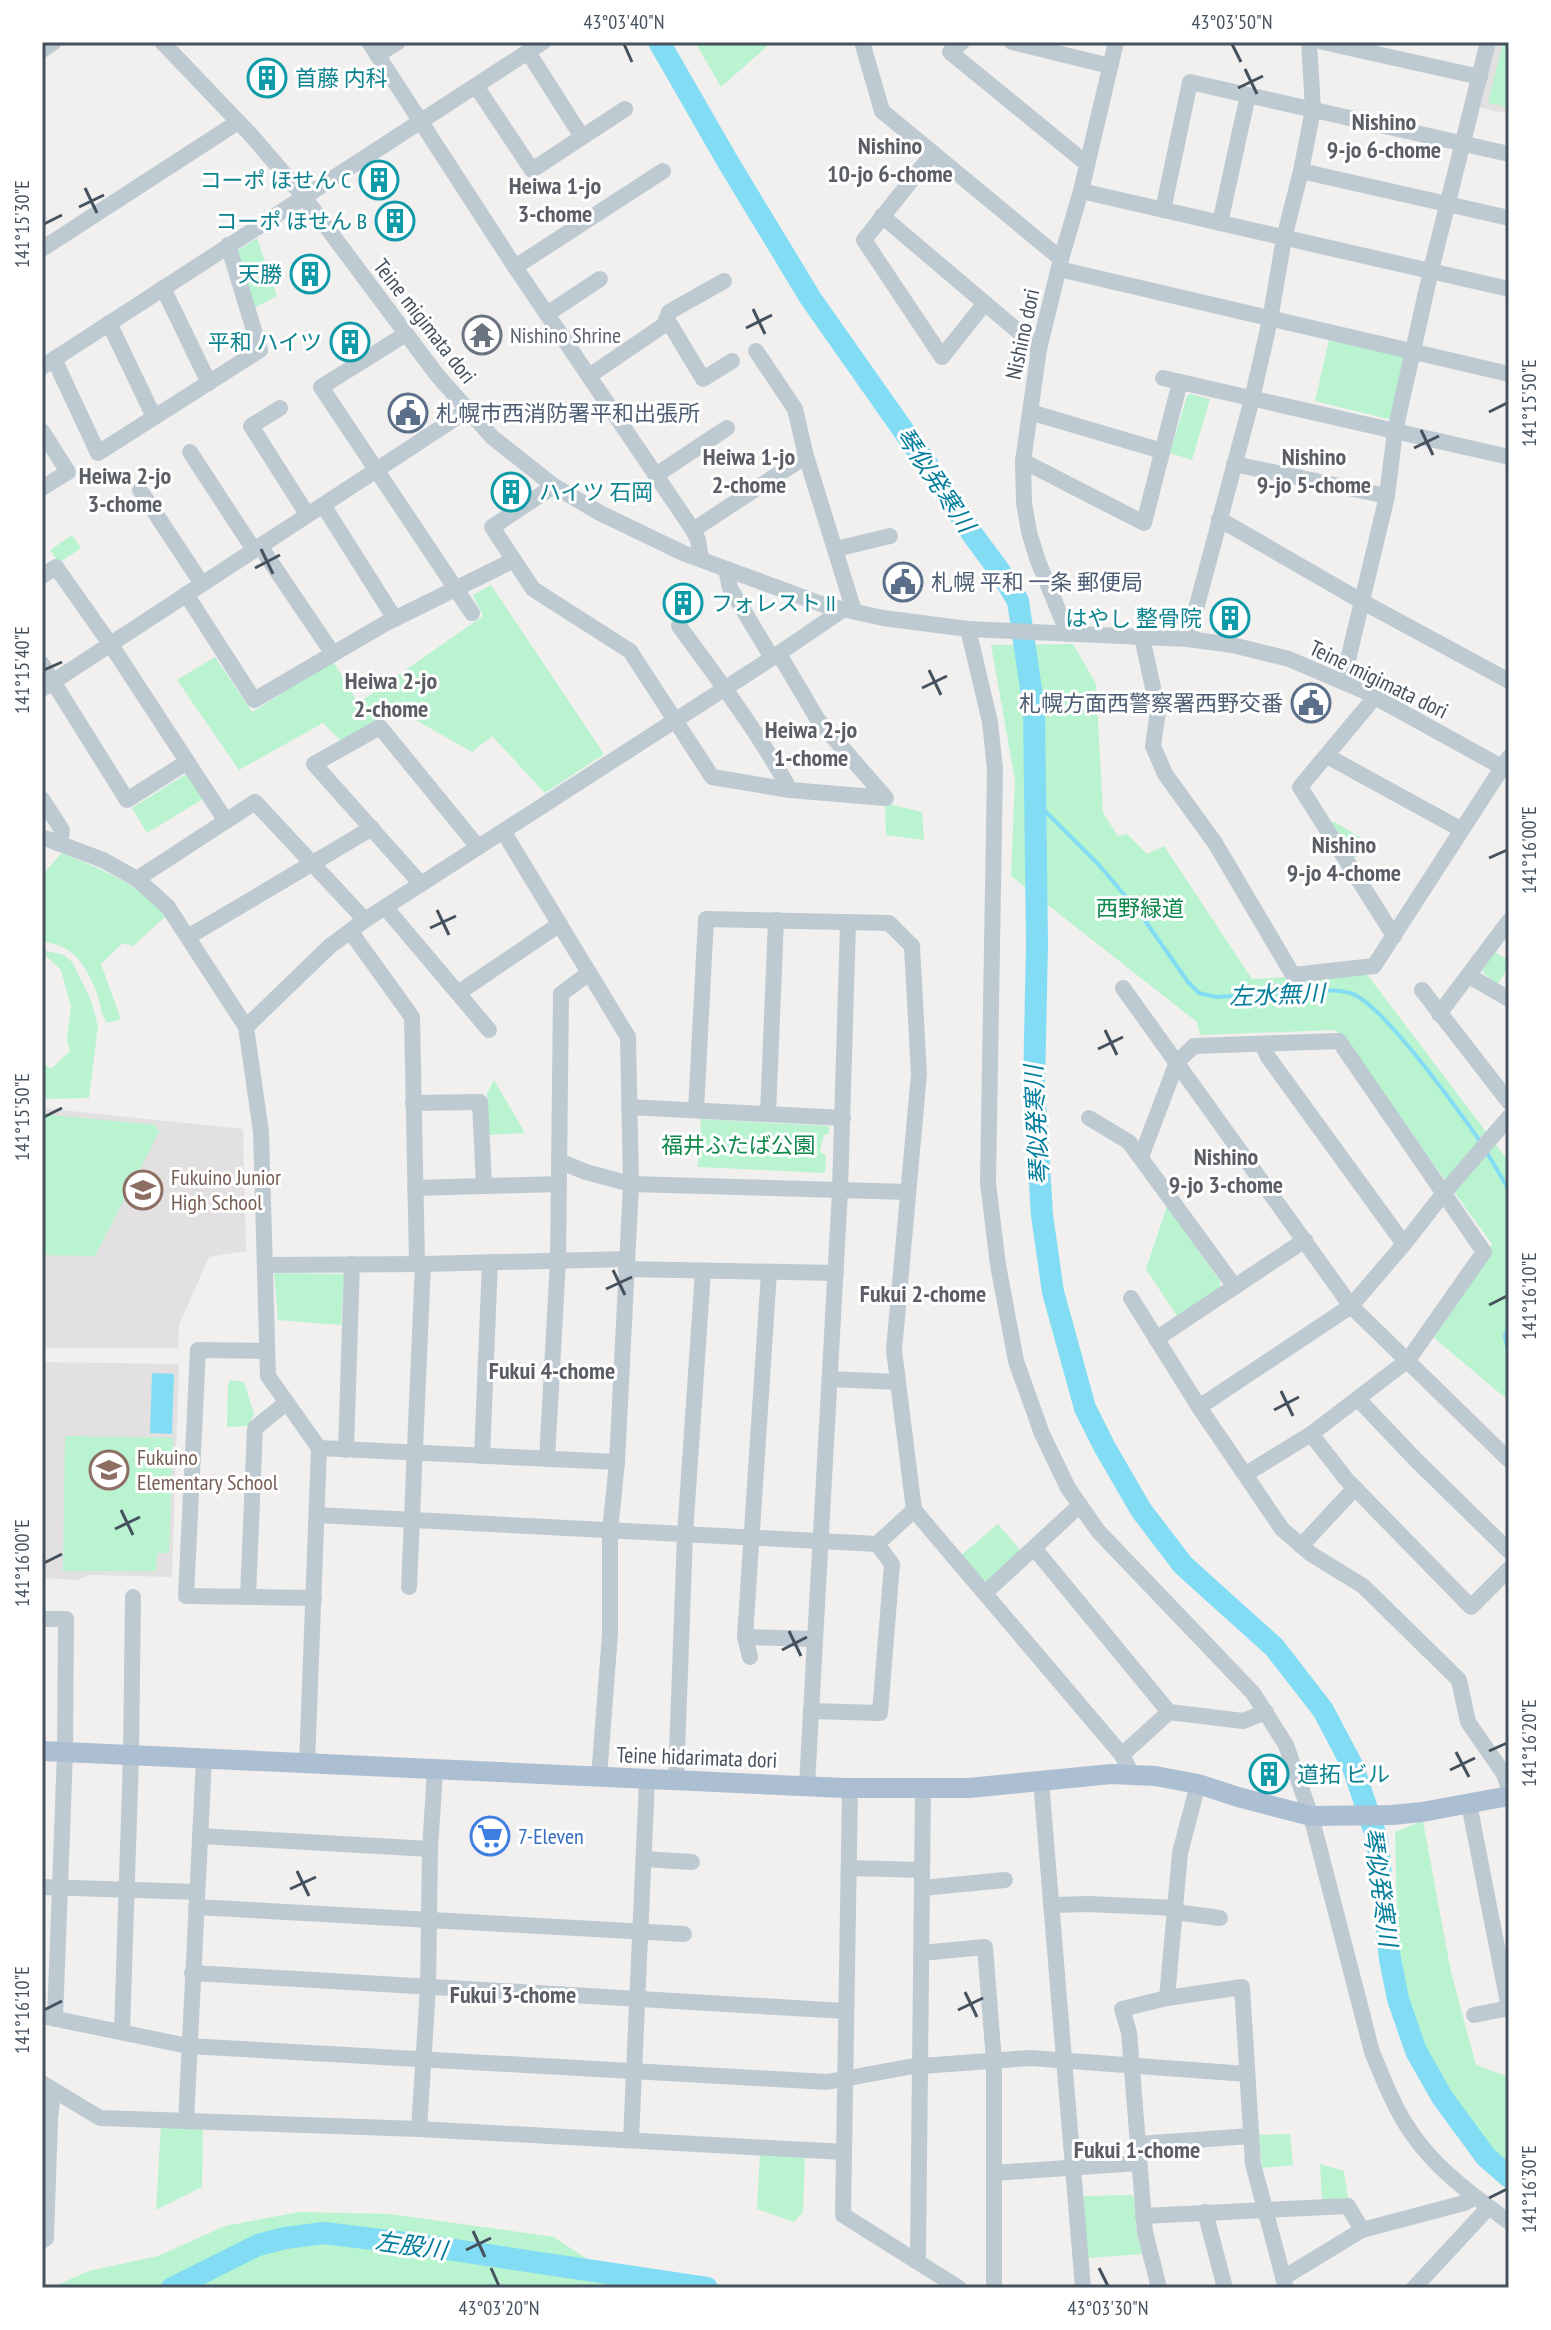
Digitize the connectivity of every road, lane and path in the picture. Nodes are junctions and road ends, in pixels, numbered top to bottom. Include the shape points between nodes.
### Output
1 (54, 42) edge
2 (162, 42) edge
3 (398, 42) edge
4 (543, 42) edge
5 (862, 42) edge
6 (962, 42) edge
7 (1012, 42) edge
8 (1116, 42) edge
9 (1309, 42) edge
10 (1323, 42) edge
11 (1488, 42) edge
12 (373, 48) edge
13 (42, 50) edge
14 (528, 52) junction
15 (1110, 66) junction
16 (1480, 77) junction
17 (476, 86) junction
18 (1248, 95) junction
19 (625, 109) dead end
20 (1313, 110) junction
21 (238, 122) junction
22 (420, 122) junction
23 (582, 137) junction
24 (1462, 144) junction
25 (933, 153) junction
26 (1509, 154) edge
27 (1087, 164) junction
28 (663, 171) dead end
29 (1301, 171) junction
30 (1081, 191) junction
31 (304, 197) junction
32 (1446, 205) junction
33 (1163, 210) junction
34 (882, 216) junction
35 (1509, 218) edge
36 (1220, 223) junction
37 (1284, 238) junction
38 (228, 245) junction
39 (42, 249) edge
40 (1060, 264) junction
41 (515, 267) junction
42 (1431, 270) junction
43 (600, 279) dead end
44 (724, 281) dead end
45 (163, 288) junction
46 (1509, 289) edge
47 (985, 303) junction
48 (547, 314) junction
49 (667, 319) junction
50 (1270, 320) junction
51 (109, 323) junction
52 (406, 334) junction
53 (1039, 349) junction
54 (756, 351) dead end
55 (1413, 353) junction
56 (732, 361) dead end
57 (48, 363) edge
58 (1509, 374) edge
59 (589, 376) junction
60 (209, 383) junction
61 (1252, 399) junction
62 (280, 408) dead end
63 (468, 410) junction
64 (1030, 412) junction
65 (154, 417) junction
66 (727, 428) dead end
67 (42, 431) edge
68 (1395, 431) junction
69 (1162, 451) junction
70 (190, 452) dead end
71 (806, 456) junction
72 (1509, 457) edge
73 (1023, 461) junction
74 (1234, 464) junction
75 (377, 470) junction
76 (656, 475) junction
77 (554, 486) junction
78 (42, 488) edge
79 (140, 490) dead end
80 (1387, 496) junction
81 (323, 505) junction
82 (307, 514) junction
83 (1219, 519) junction
84 (693, 530) junction
85 (890, 536) dead end
86 (257, 548) junction
87 (836, 549) junction
88 (701, 559) junction
89 (514, 560) junction
90 (726, 569) junction
91 (42, 576) edge
92 (202, 584) junction
93 (456, 589) junction
94 (186, 594) junction
95 (1363, 602) junction
96 (849, 610) junction
97 (472, 613) dead end
98 (395, 619) junction
99 (679, 626) dead end
100 (976, 629) junction
101 (1068, 634) junction
102 (1142, 637) junction
103 (1188, 639) junction
104 (111, 645) junction
105 (333, 654) junction
106 (775, 656) junction
107 (42, 664) edge
108 (1343, 681) junction
109 (1509, 681) edge
110 (47, 686) edge
111 (724, 689) junction
112 (1375, 697) junction
113 (674, 721) junction
114 (1327, 756) junction
115 (187, 762) junction
116 (1507, 766) edge
117 (790, 790) junction
118 (42, 799) edge
119 (226, 821) junction
120 (372, 828) junction
121 (1462, 830) junction
122 (503, 831) junction
123 (42, 837) edge
124 (60, 844) junction
125 (478, 847) junction
126 (312, 864) junction
127 (137, 879) junction
128 (421, 884) junction
129 (385, 907) junction
130 (365, 920) junction
131 (776, 920) junction
132 (1509, 921) edge
133 (848, 922) junction
134 (560, 924) junction
135 (350, 931) junction
136 (1394, 936) junction
137 (188, 937) junction
138 (589, 973) junction
139 (1469, 976) junction
140 (1123, 988) dead end
141 (1422, 990) dead end
142 (458, 993) junction
143 (1509, 999) edge
144 (1439, 1014) junction
145 (246, 1027) junction
146 (489, 1030) dead end
147 (1262, 1044) junction
148 (1177, 1062) junction
149 (1509, 1102) edge
150 (413, 1103) junction
151 (629, 1107) junction
152 (696, 1110) junction
153 (768, 1114) junction
154 (1509, 1117) edge
155 (843, 1118) junction
156 (1089, 1118) dead end
157 (1141, 1157) junction
158 (559, 1161) junction
159 (559, 1184) junction
160 (631, 1184) junction
161 (484, 1186) junction
162 (415, 1188) junction
163 (840, 1191) junction
164 (908, 1192) junction
165 (1443, 1194) junction
166 (1305, 1240) junction
167 (1404, 1244) junction
168 (558, 1261) junction
169 (490, 1262) junction
170 (352, 1264) junction
171 (420, 1264) junction
172 (626, 1264) junction
173 (265, 1265) junction
174 (703, 1271) junction
175 (769, 1272) junction
176 (836, 1273) junction
177 (1235, 1287) junction
178 (1131, 1298) dead end
179 (1351, 1306) junction
180 (1156, 1339) junction
181 (267, 1351) junction
182 (1408, 1360) junction
183 (830, 1379) junction
184 (898, 1382) junction
185 (1358, 1399) junction
186 (286, 1403) junction
187 (1199, 1407) junction
188 (1311, 1434) junction
189 (319, 1448) junction
190 (346, 1450) junction
191 (415, 1453) junction
192 (482, 1456) junction
193 (547, 1459) junction
194 (1509, 1460) edge
195 (617, 1462) junction
196 (1246, 1474) junction
197 (1355, 1488) junction
198 (1080, 1505) junction
199 (914, 1510) junction
200 (317, 1515) junction
201 (412, 1520) junction
202 (610, 1531) junction
203 (685, 1534) junction
204 (752, 1538) junction
205 (822, 1541) junction
206 (877, 1544) junction
207 (1301, 1546) junction
208 (1034, 1548) junction
209 (1509, 1551) edge
210 (1509, 1569) edge
211 (409, 1587) dead end
212 (985, 1593) junction
213 (133, 1597) dead end
214 (248, 1597) junction
215 (314, 1598) junction
216 (42, 1619) edge
217 (745, 1637) junction
218 (814, 1639) junction
219 (750, 1657) dead end
220 (811, 1711) junction
221 (1169, 1712) junction
222 (1266, 1712) junction
223 (42, 1751) edge
224 (65, 1752) junction
225 (131, 1755) junction
226 (1122, 1755) junction
227 (204, 1759) junction
228 (307, 1764) junction
229 (435, 1770) junction
230 (1132, 1775) junction
231 (599, 1777) junction
232 (647, 1780) junction
233 (676, 1781) junction
234 (1041, 1781) junction
235 (1198, 1784) junction
236 (807, 1785) junction
237 (850, 1788) junction
238 (923, 1788) junction
239 (1509, 1789) edge
240 (1509, 1796) edge
241 (1469, 1804) junction
242 (1311, 1816) junction
243 (200, 1836) junction
244 (430, 1849) junction
245 (644, 1859) junction
246 (692, 1862) dead end
247 (849, 1868) junction
248 (922, 1870) junction
249 (1005, 1880) dead end
250 (42, 1887) edge
251 (60, 1888) junction
252 (922, 1888) junction
253 (127, 1890) junction
254 (196, 1900) junction
255 (1051, 1905) junction
256 (1175, 1910) junction
257 (429, 1918) junction
258 (1220, 1918) dead end
259 (641, 1930) junction
260 (684, 1934) dead end
261 (921, 1953) junction
262 (192, 1973) junction
263 (428, 1988) junction
264 (1167, 1998) junction
265 (638, 1999) junction
266 (1509, 2008) edge
267 (846, 2011) junction
268 (1474, 2015) dead end
269 (48, 2018) edge
270 (122, 2032) junction
271 (188, 2046) junction
272 (423, 2059) junction
273 (1063, 2060) junction
274 (994, 2061) junction
275 (920, 2066) junction
276 (1132, 2066) junction
277 (633, 2071) junction
278 (1247, 2074) junction
279 (845, 2079) junction
280 (48, 2086) edge
281 (186, 2121) junction
282 (419, 2129) junction
283 (1251, 2136) junction
284 (631, 2140) junction
285 (46, 2144) edge
286 (1138, 2144) junction
287 (844, 2152) junction
288 (1139, 2163) junction
289 (1072, 2168) junction
290 (994, 2173) junction
291 (1482, 2202) junction
292 (1265, 2209) junction
293 (1205, 2212) junction
294 (1143, 2216) junction
295 (1509, 2222) edge
296 (1362, 2230) junction
297 (42, 2241) edge
298 (916, 2261) junction
299 (1284, 2283) edge
300 (959, 2288) edge
301 (994, 2288) edge
302 (1083, 2288) edge
303 (1159, 2288) edge
304 (1225, 2288) edge
305 (1414, 2288) edge

1 - 13 street
2 - 21 street, Teine migimata dori
3 - 12 street
4 - 14 street
5 - 25 street via 882,111
6 - 27 street via 950,52
7 - 15 street
8 - 15 street, Nishino dori
9 - 20 street
10 - 16 street
11 - 16 street
12 - 22 street
14 - 17 street
14 - 23 street
15 - 27 street, Nishino dori
16 - 24 street
17 - 22 street
17 - 23 street via 532,170
18 - 20 street
18 - 33 street via 1190,82
18 - 36 street
19 - 23 street
20 - 24 street
20 - 29 street
21 - 31 street, Teine migimata dori
21 - 39 street
22 - 31 street
22 - 41 street
24 - 26 street
24 - 32 street
25 - 34 street
25 - 40 street
27 - 30 street, Nishino dori
28 - 41 street
29 - 32 street
29 - 37 street
30 - 33 street
30 - 40 street, Nishino dori
31 - 38 street
31 - 52 street, Teine migimata dori
32 - 35 street
32 - 42 street
33 - 36 street
34 - 47 street
34 - 47 street via 864,240 942,357
36 - 37 street
37 - 42 street
37 - 50 street
38 - 45 street
38 - 60 street via 260,350
40 - 50 street
40 - 53 street, Nishino dori
41 - 48 street
42 - 46 street
42 - 55 street
43 - 48 street
44 - 49 street via 669,312
45 - 51 street
45 - 60 street
47 - 53 street
48 - 59 street
49 - 56 street via 703,379
49 - 59 street
50 - 55 street
50 - 61 street
51 - 57 street
51 - 65 street
52 - 63 street, Teine migimata dori
52 - 75 street via 321,387
53 - 64 street, Nishino dori
54 - 71 street via 795,409
55 - 58 street
55 - 68 street
57 - 65 street via 98,453
59 - 76 street
60 - 65 street
61 - 68 street
61 - 69 street via 1171,380
61 - 74 street
62 - 82 street via 251,426
63 - 75 street
63 - 77 street, Teine migimata dori via 492,437
64 - 69 street
64 - 73 street, Nishino dori
66 - 76 street
67 - 78 street via 68,472
68 - 72 street
68 - 80 street
69 - 73 street via 1144,523
70 - 86 street
71 - 84 street
71 - 87 street
73 - 101 street, Nishino dori via 1029,532
74 - 80 street
74 - 83 street
75 - 81 street
75 - 93 street
76 - 84 street
77 - 88 street, Teine migimata dori
77 - 89 street via 492,527
79 - 92 street
80 - 95 street
81 - 82 street
81 - 98 street
82 - 86 street
83 - 95 street
83 - 103 street
84 - 88 street
85 - 87 street
86 - 92 street
86 - 105 street
87 - 96 street
88 - 90 street, Teine migimata dori
89 - 93 street
89 - 113 street via 533,589 630,651
90 - 96 street, Teine migimata dori
90 - 106 street via 730,588
91 - 104 street via 56,567
92 - 94 street
93 - 97 street
93 - 98 street
94 - 104 street
94 - 105 street via 254,700
95 - 108 street
95 - 109 street
96 - 100 street, Teine migimata dori
96 - 106 street
98 - 105 street
99 - 111 street
100 - 101 street, Teine migimata dori
100 - 198 street via 995,769 988,1183 1016,1361 1053,1459
101 - 102 street, Teine migimata dori
102 - 103 street, Teine migimata dori
102 - 136 street via 1158,711 1153,746 1165,774 1215,843 1293,975 1374,966
103 - 108 street, Teine migimata dori via 1276,655
104 - 110 street
104 - 115 street
106 - 111 street
106 - 117 street via 818,720 886,798
107 - 110 street
108 - 112 street, Teine migimata dori
110 - 115 street via 127,800
111 - 113 street
111 - 117 street
112 - 114 street
112 - 116 street, Teine migimata dori
113 - 117 street via 712,777
113 - 122 street
114 - 121 street
114 - 136 street via 1300,787
115 - 119 street
116 - 121 street
118 - 124 street via 62,830
119 - 126 street via 255,802
119 - 127 street
120 - 125 street via 314,764 380,727
120 - 126 street
120 - 128 street
121 - 136 street
122 - 125 street
122 - 134 street
123 - 124 street
124 - 127 street
125 - 128 street
126 - 130 street
126 - 137 street
127 - 137 street via 168,907
128 - 129 street
129 - 130 street
129 - 142 street
130 - 135 street
131 - 133 street
131 - 152 street via 706,919
131 - 153 street
132 - 139 street
133 - 155 street
133 - 164 street via 889,923 912,946 919,1074
134 - 138 street
134 - 142 street
135 - 145 street
135 - 150 street via 412,1017
137 - 145 street
138 - 151 street via 628,1037
138 - 158 street via 561,994
139 - 143 street
139 - 144 street
140 - 148 street
141 - 144 street
142 - 146 street
144 - 149 street
145 - 173 street via 261,1132
147 - 148 street via 1194,1046
147 - 165 street via 1339,1041
147 - 167 street
148 - 157 street
148 - 166 street
150 - 161 street via 480,1102
150 - 162 street
151 - 152 street
151 - 160 street
152 - 153 street
153 - 155 street
154 - 165 street
155 - 163 street
156 - 157 street via 1129,1142
157 - 177 street
158 - 159 street
158 - 160 street
159 - 161 street
159 - 168 street
160 - 163 street
160 - 172 street
161 - 162 street
162 - 171 street
163 - 164 street
163 - 176 street
164 - 184 street via 894,1350
165 - 167 street
165 - 182 street via 1484,1252
166 - 177 street
166 - 179 street
167 - 179 street
168 - 169 street
168 - 172 street
168 - 193 street
169 - 171 street
169 - 192 street
170 - 171 street
170 - 173 street
170 - 190 street
171 - 191 street
172 - 174 street
172 - 195 street
173 - 181 street
174 - 175 street
174 - 203 street
175 - 176 street
175 - 204 street
176 - 183 street
177 - 180 street
178 - 180 street
179 - 182 street
179 - 187 street
180 - 187 street
181 - 186 street via 268,1376
181 - 214 street via 198,1350 186,1596
182 - 185 street
182 - 194 street
183 - 184 street
183 - 205 street
184 - 199 street
185 - 188 street
185 - 209 street
186 - 189 street
186 - 214 street via 255,1428
187 - 196 street
188 - 196 street
188 - 197 street
189 - 190 street
189 - 200 street
190 - 191 street
191 - 192 street
191 - 201 street
192 - 193 street
193 - 195 street
195 - 202 street
196 - 207 street via 1282,1529
197 - 207 street
197 - 210 street via 1471,1607
198 - 208 street
198 - 222 street
199 - 206 street
199 - 212 street
200 - 201 street
200 - 215 street
201 - 202 street
201 - 211 street
202 - 203 street
202 - 231 street via 610,1634
203 - 204 street
203 - 233 street
204 - 205 street
204 - 217 street
205 - 206 street
205 - 218 street
206 - 220 street via 892,1564 880,1713
207 - 239 street via 1363,1586 1459,1680 1468,1722
208 - 212 street
208 - 221 street
212 - 226 street
213 - 225 street
214 - 215 street
215 - 228 street
216 - 224 street via 66,1619
217 - 218 street
217 - 219 street
218 - 220 street
220 - 236 street
221 - 222 street via 1243,1721
221 - 226 street
222 - 242 street via 1286,1745
223 - 224 main road, Teine hidarimata dori
224 - 225 main road, Teine hidarimata dori
224 - 251 street
225 - 227 main road, Teine hidarimata dori
225 - 253 street
226 - 230 street
227 - 228 main road, Teine hidarimata dori
227 - 243 street
228 - 229 main road, Teine hidarimata dori
229 - 231 main road, Teine hidarimata dori
229 - 244 street
230 - 234 main road, Teine hidarimata dori
230 - 235 main road, Teine hidarimata dori
231 - 232 main road, Teine hidarimata dori
232 - 233 main road, Teine hidarimata dori
232 - 245 street
233 - 236 main road, Teine hidarimata dori
234 - 238 main road, Teine hidarimata dori
234 - 255 street
235 - 242 main road, Teine hidarimata dori
235 - 256 street via 1180,1853
236 - 237 main road, Teine hidarimata dori
237 - 238 main road, Teine hidarimata dori
237 - 247 street
238 - 248 street
240 - 241 main road
241 - 242 main road, Teine hidarimata dori via 1392,1815
241 - 266 street
242 - 291 street via 1372,2052 1387,2088 1414,2137
243 - 244 street
243 - 254 street
244 - 257 street
245 - 246 street
245 - 259 street
247 - 248 street
247 - 267 street
248 - 252 street
249 - 252 street
250 - 251 street
251 - 253 street
251 - 269 street
252 - 261 street
253 - 254 street
253 - 270 street
254 - 257 street
254 - 262 street
255 - 256 street
255 - 273 street
256 - 258 street
256 - 264 street
257 - 259 street
257 - 263 street
259 - 260 street
259 - 265 street
261 - 274 street via 985,1947
261 - 275 street
262 - 263 street
262 - 271 street
263 - 265 street
263 - 272 street
264 - 276 street via 1122,2009
264 - 278 street via 1242,1987
265 - 267 street
265 - 277 street
266 - 268 street
267 - 279 street
269 - 270 street
270 - 271 street
271 - 272 street
271 - 281 street
272 - 277 street
272 - 282 street
273 - 274 street
273 - 276 street
273 - 289 street
274 - 275 street
274 - 290 street
275 - 279 street
275 - 298 street
276 - 278 street
276 - 286 street
277 - 279 street
277 - 284 street
278 - 283 street
279 - 287 street
280 - 281 street via 100,2118
280 - 285 street
281 - 282 street
282 - 284 street
283 - 286 street
283 - 292 street
284 - 287 street
285 - 297 street
286 - 288 street
287 - 298 street via 843,2215
288 - 289 street
288 - 294 street
289 - 290 street
289 - 302 street
290 - 301 street
291 - 295 street
291 - 296 street
291 - 305 street
292 - 293 street
292 - 296 street via 1348,2206
292 - 299 street
293 - 294 street
293 - 304 street
294 - 303 street
296 - 299 street
298 - 300 street

